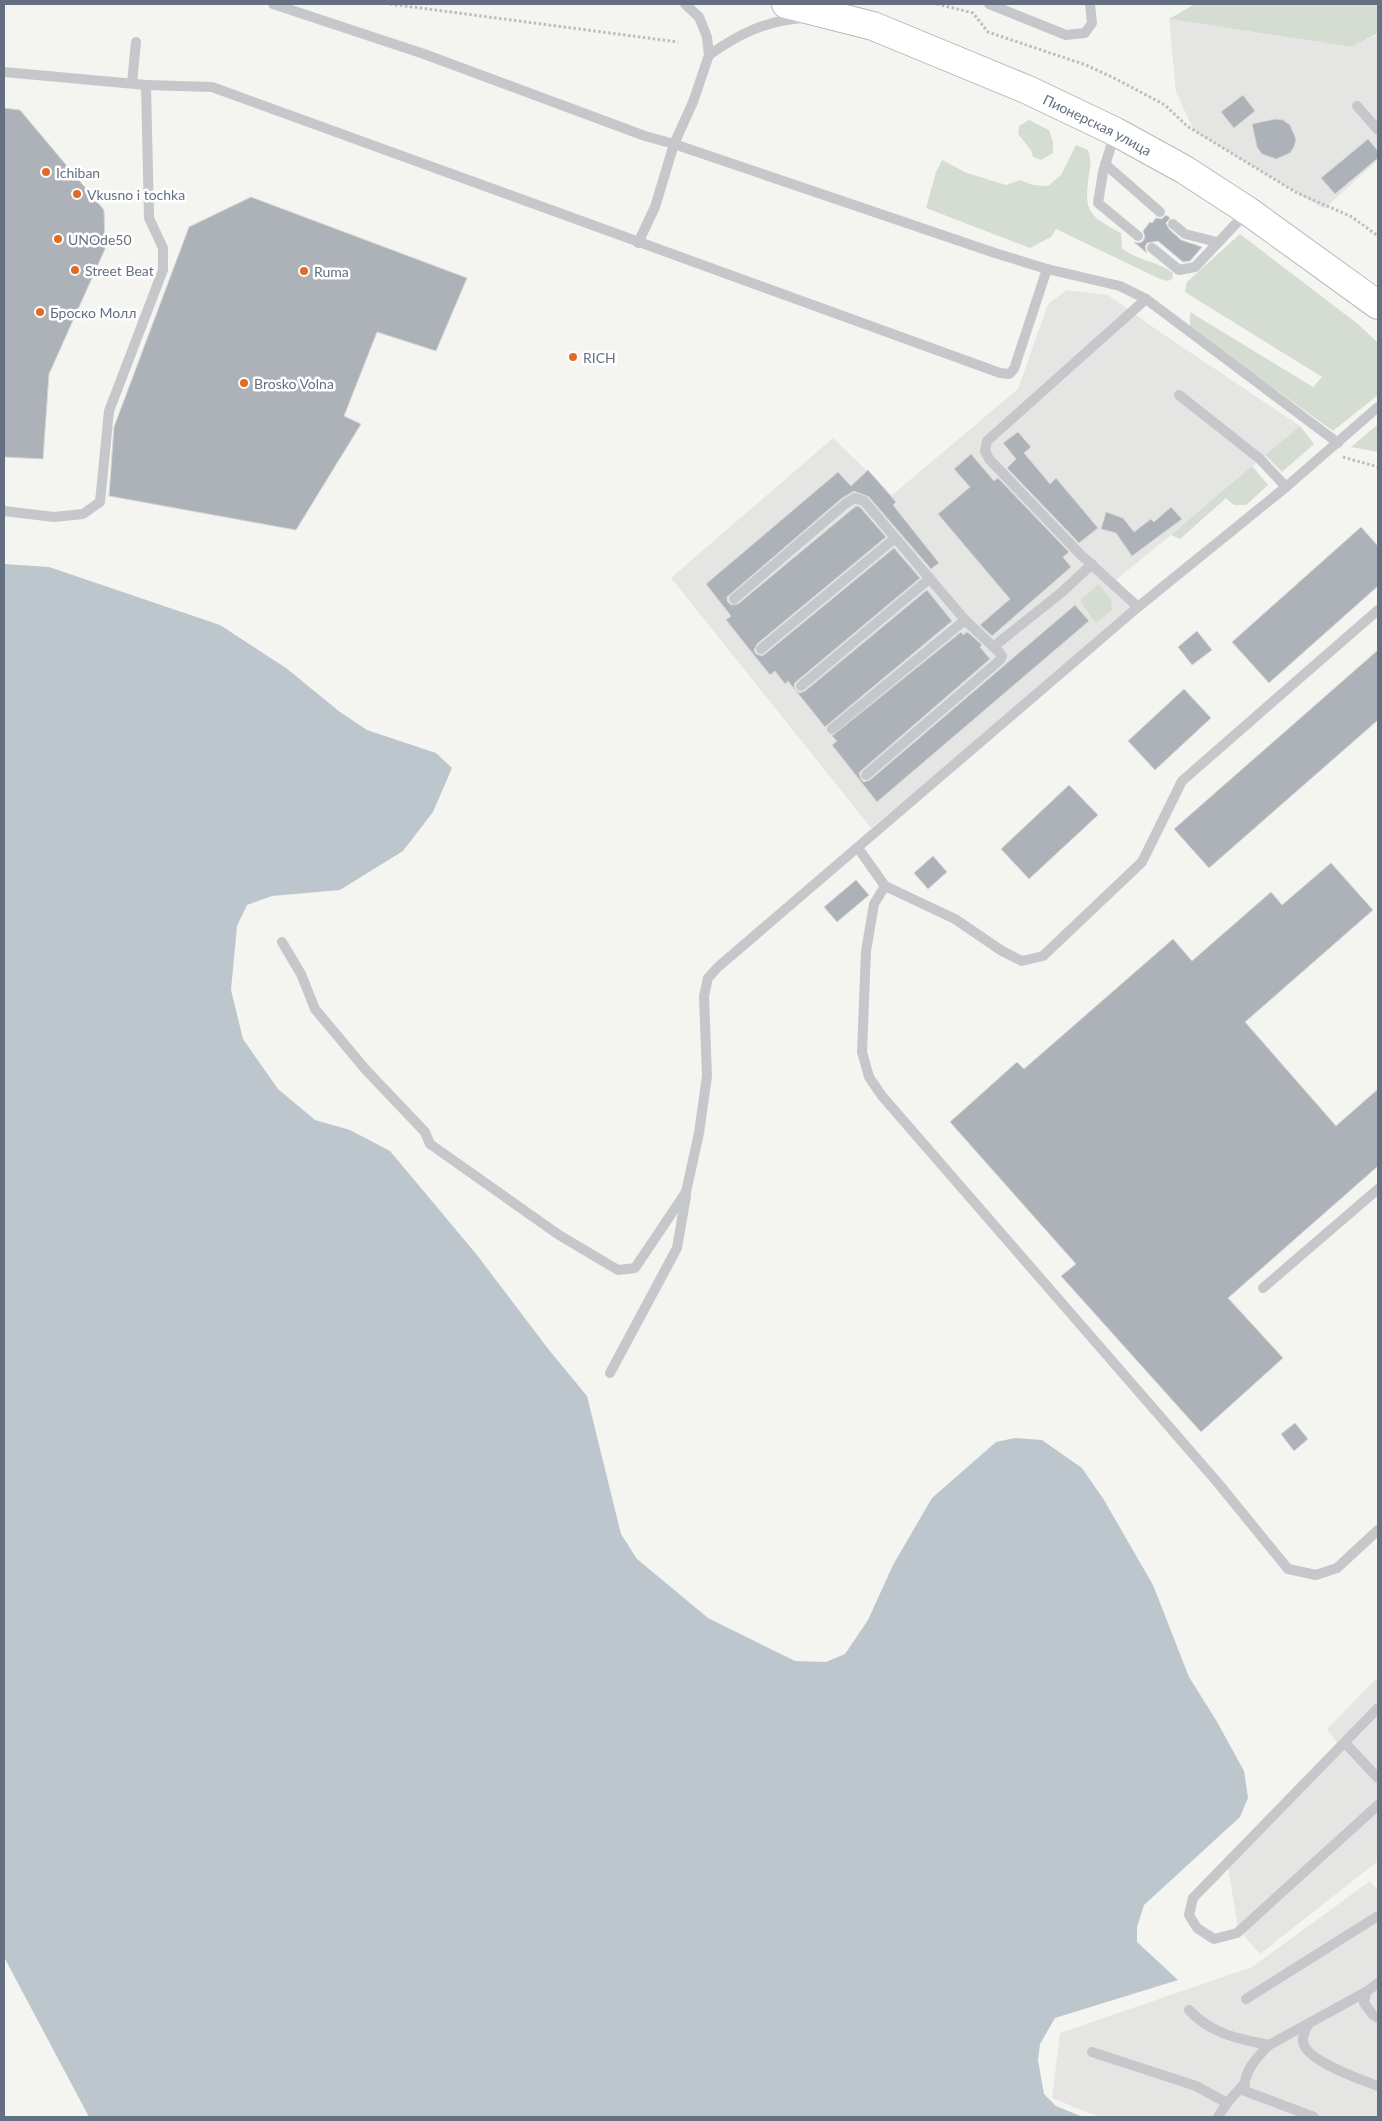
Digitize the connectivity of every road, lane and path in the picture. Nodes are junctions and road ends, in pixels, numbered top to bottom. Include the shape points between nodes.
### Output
1 (273, 4) edge
2 (390, 4) edge
3 (685, 4) edge
4 (786, 4) edge
5 (938, 4) edge
6 (988, 4) edge
7 (1090, 4) edge
8 (838, 16) junction
9 (136, 42) dead end
10 (678, 42) dead end
11 (709, 55) junction
12 (4, 72) edge
13 (132, 83) junction
14 (146, 85) junction
15 (1357, 106) dead end
16 (1378, 130) edge
17 (1116, 132) junction
18 (674, 144) junction
19 (1105, 164) junction
20 (1248, 211) junction
21 (1160, 212) dead end
22 (1173, 224) dead end
23 (1138, 236) dead end
24 (1378, 236) edge
25 (1217, 242) junction
26 (638, 243) junction
27 (1152, 248) dead end
28 (1047, 269) junction
29 (1146, 299) junction
30 (1378, 306) edge
31 (1179, 396) dead end
32 (1378, 407) edge
33 (1338, 443) junction
34 (1327, 453) junction
35 (1378, 468) edge
36 (1286, 487) junction
37 (4, 511) edge
38 (894, 539) junction
39 (1092, 564) junction
40 (929, 579) junction
41 (734, 599) dead end
42 (1138, 607) junction
43 (1378, 610) edge
44 (965, 620) junction
45 (994, 647) junction
46 (761, 648) dead end
47 (800, 686) dead end
48 (832, 729) dead end
49 (866, 775) dead end
50 (858, 848) junction
51 (885, 886) junction
52 (282, 942) dead end
53 (1378, 1189) edge
54 (686, 1192) junction
55 (1264, 1288) dead end
56 (610, 1373) dead end
57 (1378, 1530) edge
58 (1378, 1708) edge
59 (1345, 1743) junction
60 (1378, 1778) edge
61 (1378, 1805) edge
62 (1378, 1916) edge
63 (1378, 1983) edge
64 (1366, 1992) junction
65 (1246, 1999) dead end
66 (1189, 2010) dead end
67 (1378, 2018) edge
68 (1310, 2022) junction
69 (1269, 2044) junction
70 (1092, 2052) dead end
71 (1244, 2084) junction
72 (1378, 2086) edge
73 (1226, 2103) junction
74 (1218, 2117) edge
75 (1314, 2117) edge

1 - 18 lane via 424,54
2 - 10 path
3 - 11 lane via 699,17 707,37
4 - 8 main road, Пионерская улица
5 - 24 path via 973,13 988,32 1086,64 1116,79 1165,105 1187,126 1297,194 1352,217
6 - 7 lane via 1066,34 1085,33 1092,23
8 - 11 lane via 787,20 756,28 734,37
8 - 17 main road, Пионерская улица via 873,26 1028,90
9 - 13 lane
11 - 18 lane
12 - 13 lane
13 - 14 lane
14 - 26 lane via 212,87
14 - 37 lane via 149,218 163,248 163,270 109,411 100,502 84,514 54,517
15 - 16 lane
17 - 19 lane
17 - 20 main road, Пионерская улица via 1185,170
18 - 26 lane via 655,208
18 - 28 lane
19 - 21 lane
19 - 23 lane via 1098,203
20 - 25 lane
20 - 30 main road, Пионерская улица
22 - 25 lane via 1184,234
25 - 27 lane via 1195,267 1179,270
26 - 28 lane via 1009,374 1025,339
28 - 29 lane via 1120,286
29 - 33 lane
29 - 39 lane via 987,441 985,451 989,459
31 - 36 lane via 1260,459
32 - 33 lane
33 - 34 lane
34 - 35 path
34 - 36 lane
36 - 42 lane
38 - 40 lane
38 - 41 lane via 864,501 855,498
38 - 46 lane
39 - 42 lane
39 - 45 lane
40 - 44 lane
40 - 47 lane
42 - 50 lane
43 - 51 lane via 1182,781 1142,862 1043,956 1022,961 955,919
44 - 45 lane
44 - 48 lane
45 - 49 lane via 1002,656 1000,660
50 - 51 lane
50 - 54 lane via 708,978 704,996 707,1076
51 - 57 lane via 874,904 866,951 862,1052 869,1077 882,1096 1212,1476 1288,1569 1316,1575 1336,1568
52 - 54 lane via 301,974 315,1009 425,1132 430,1144 558,1235 618,1270 635,1268
53 - 55 lane
54 - 56 lane via 677,1248
58 - 59 lane
59 - 60 lane
59 - 61 lane via 1193,1898 1189,1915 1197,1928 1214,1939 1237,1933
62 - 65 lane
63 - 64 lane
64 - 67 lane via 1364,2003
64 - 68 lane
66 - 69 lane via 1200,2022 1235,2038
68 - 69 lane
68 - 72 lane via 1302,2042 1307,2049 1325,2064
69 - 71 lane via 1248,2072
70 - 73 lane via 1196,2086
71 - 73 lane
71 - 75 lane via 1245,2092
73 - 74 lane

